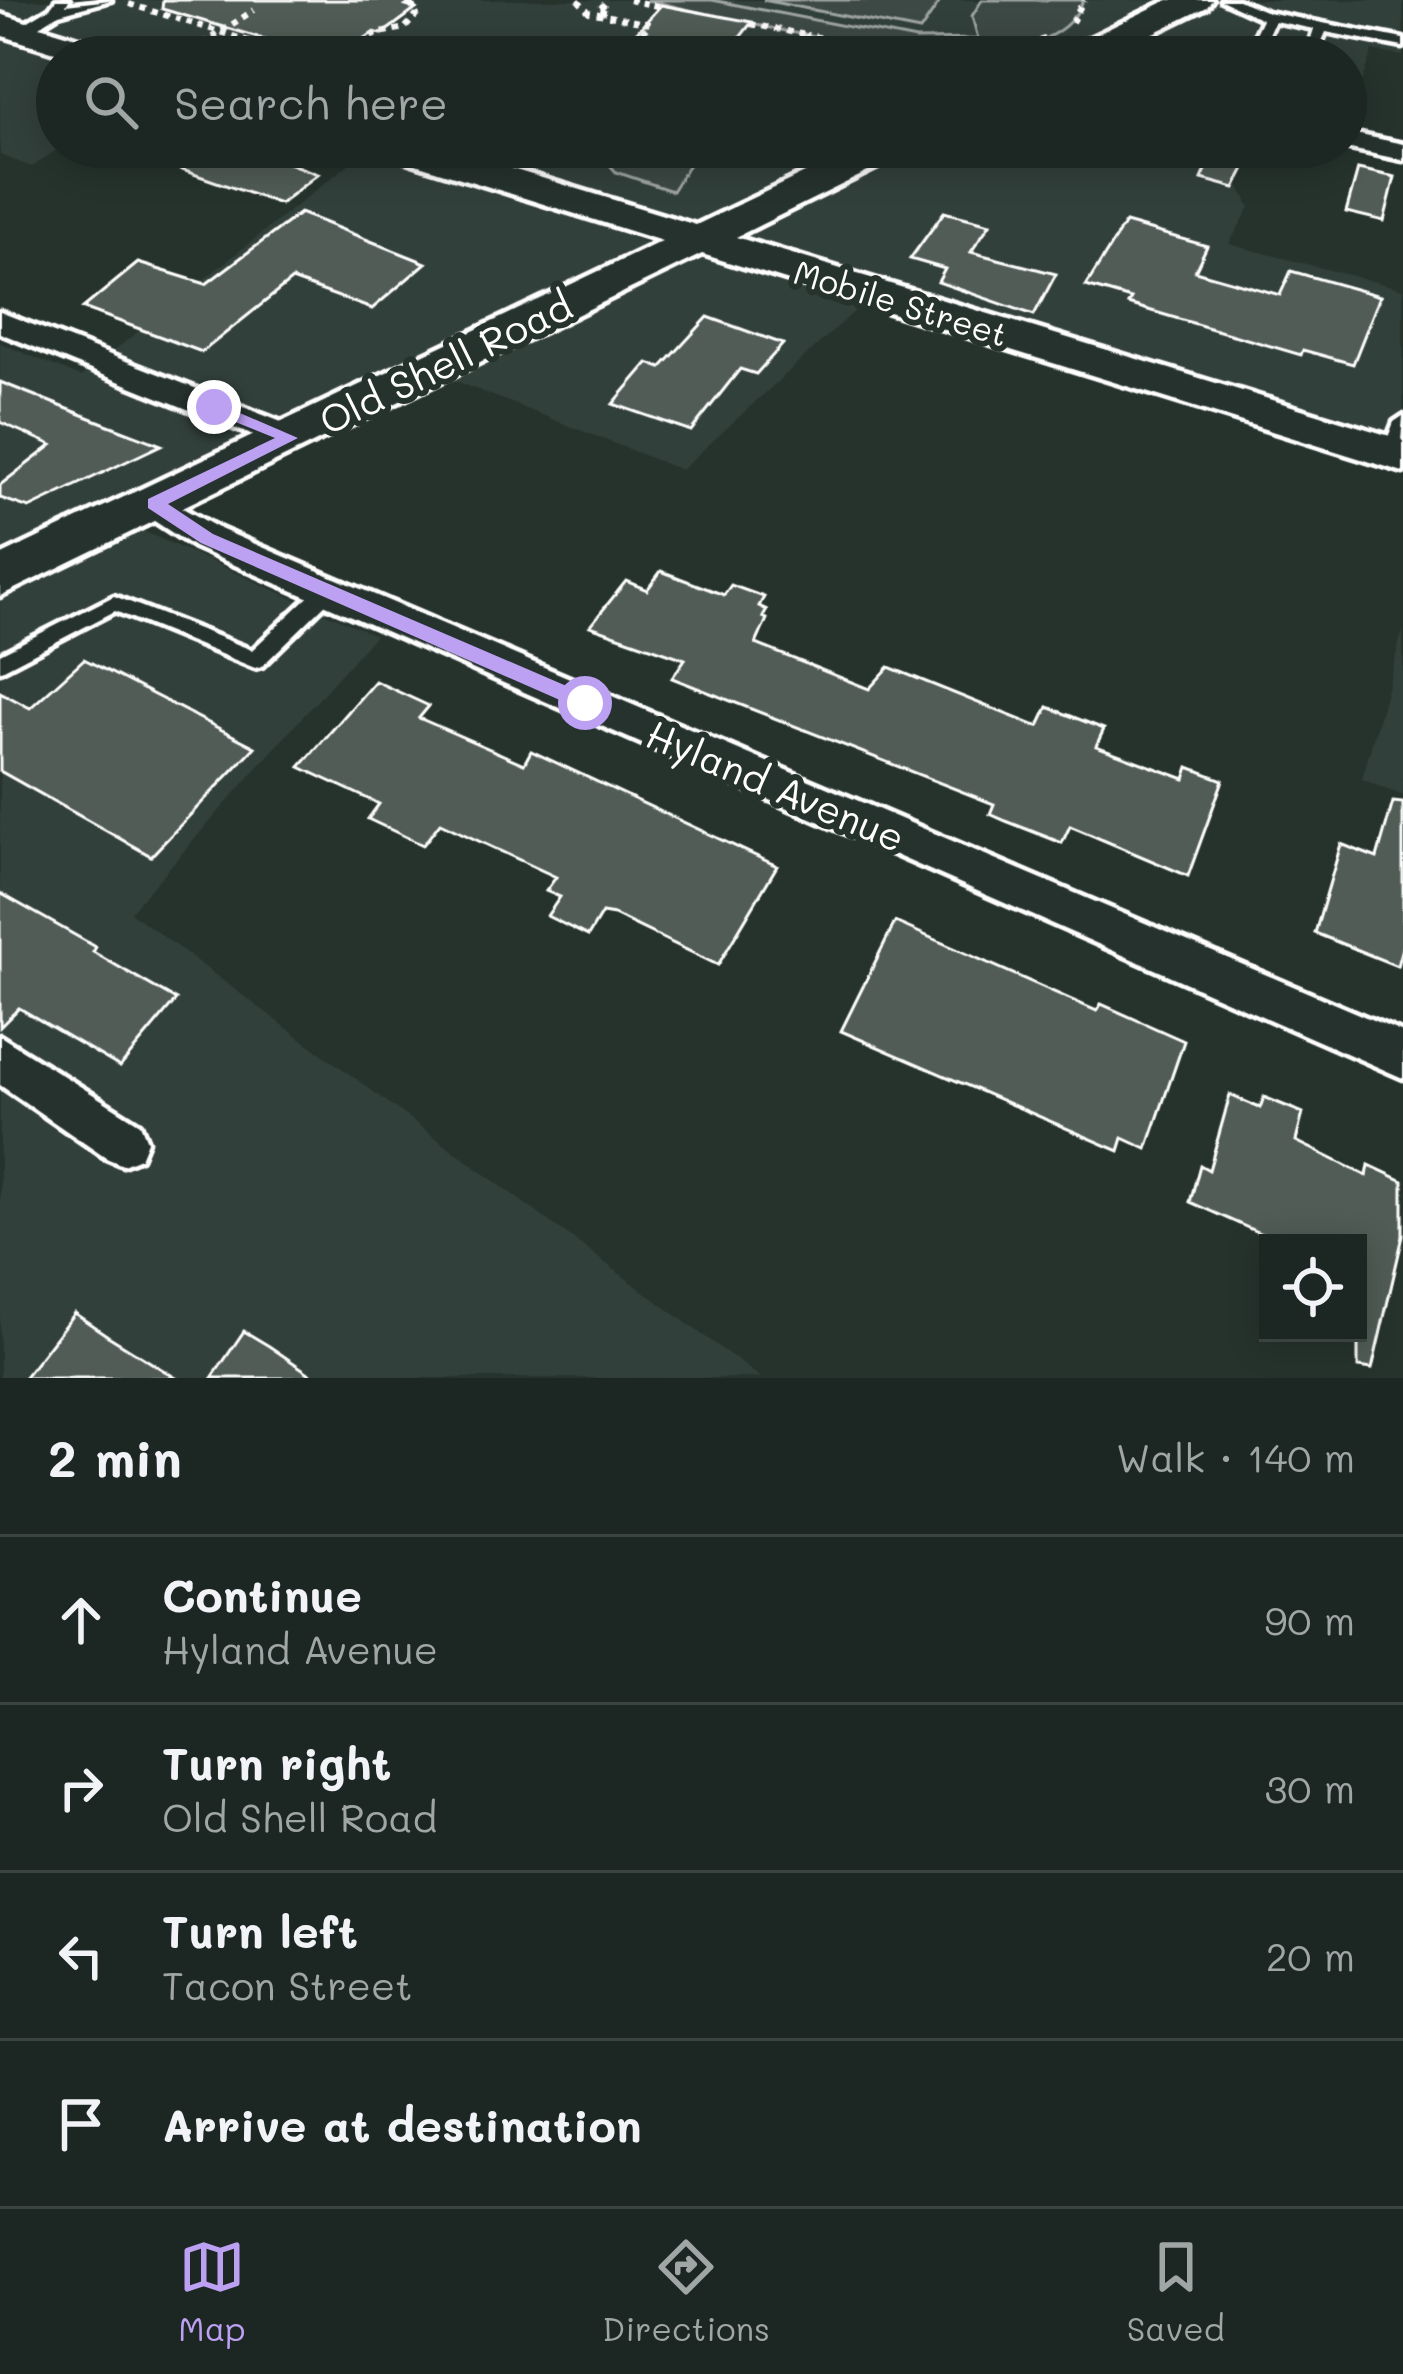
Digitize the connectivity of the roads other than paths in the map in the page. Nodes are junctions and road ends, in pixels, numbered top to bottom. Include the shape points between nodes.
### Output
1 (105, 0) edge
2 (1196, 0) edge
3 (1227, 0) edge
4 (59, 6) edge
5 (1269, 16) junction
6 (1322, 27) junction
7 (11, 28) edge
8 (1121, 36) edge
9 (1260, 36) edge
10 (1318, 36) edge
11 (1403, 40) edge
12 (1367, 144) edge
13 (1403, 152) edge
14 (468, 168) edge
15 (846, 168) edge
16 (698, 239) junction
17 (0, 322) edge
18 (290, 438) junction
19 (1399, 444) edge
20 (154, 504) junction
21 (0, 578) edge
22 (327, 591) junction
23 (0, 662) edge
24 (1403, 1057) edge
25 (0, 1058) edge
26 (123, 1142) dead end

1 - 4 lane
2 - 8 street
3 - 5 lane
4 - 7 lane
5 - 6 lane
5 - 9 lane
6 - 10 lane
6 - 11 lane
12 - 13 street
14 - 16 street, Mobile Street
15 - 16 street, Old Shell Road
16 - 18 street, Old Shell Road
16 - 19 street, Mobile Street
17 - 18 street
18 - 20 street, Old Shell Road
20 - 21 street, Old Shell Road
20 - 22 street, Hyland Avenue via 207,538
22 - 23 lane via 255,660 114,603
22 - 24 street, Hyland Avenue
25 - 26 street

